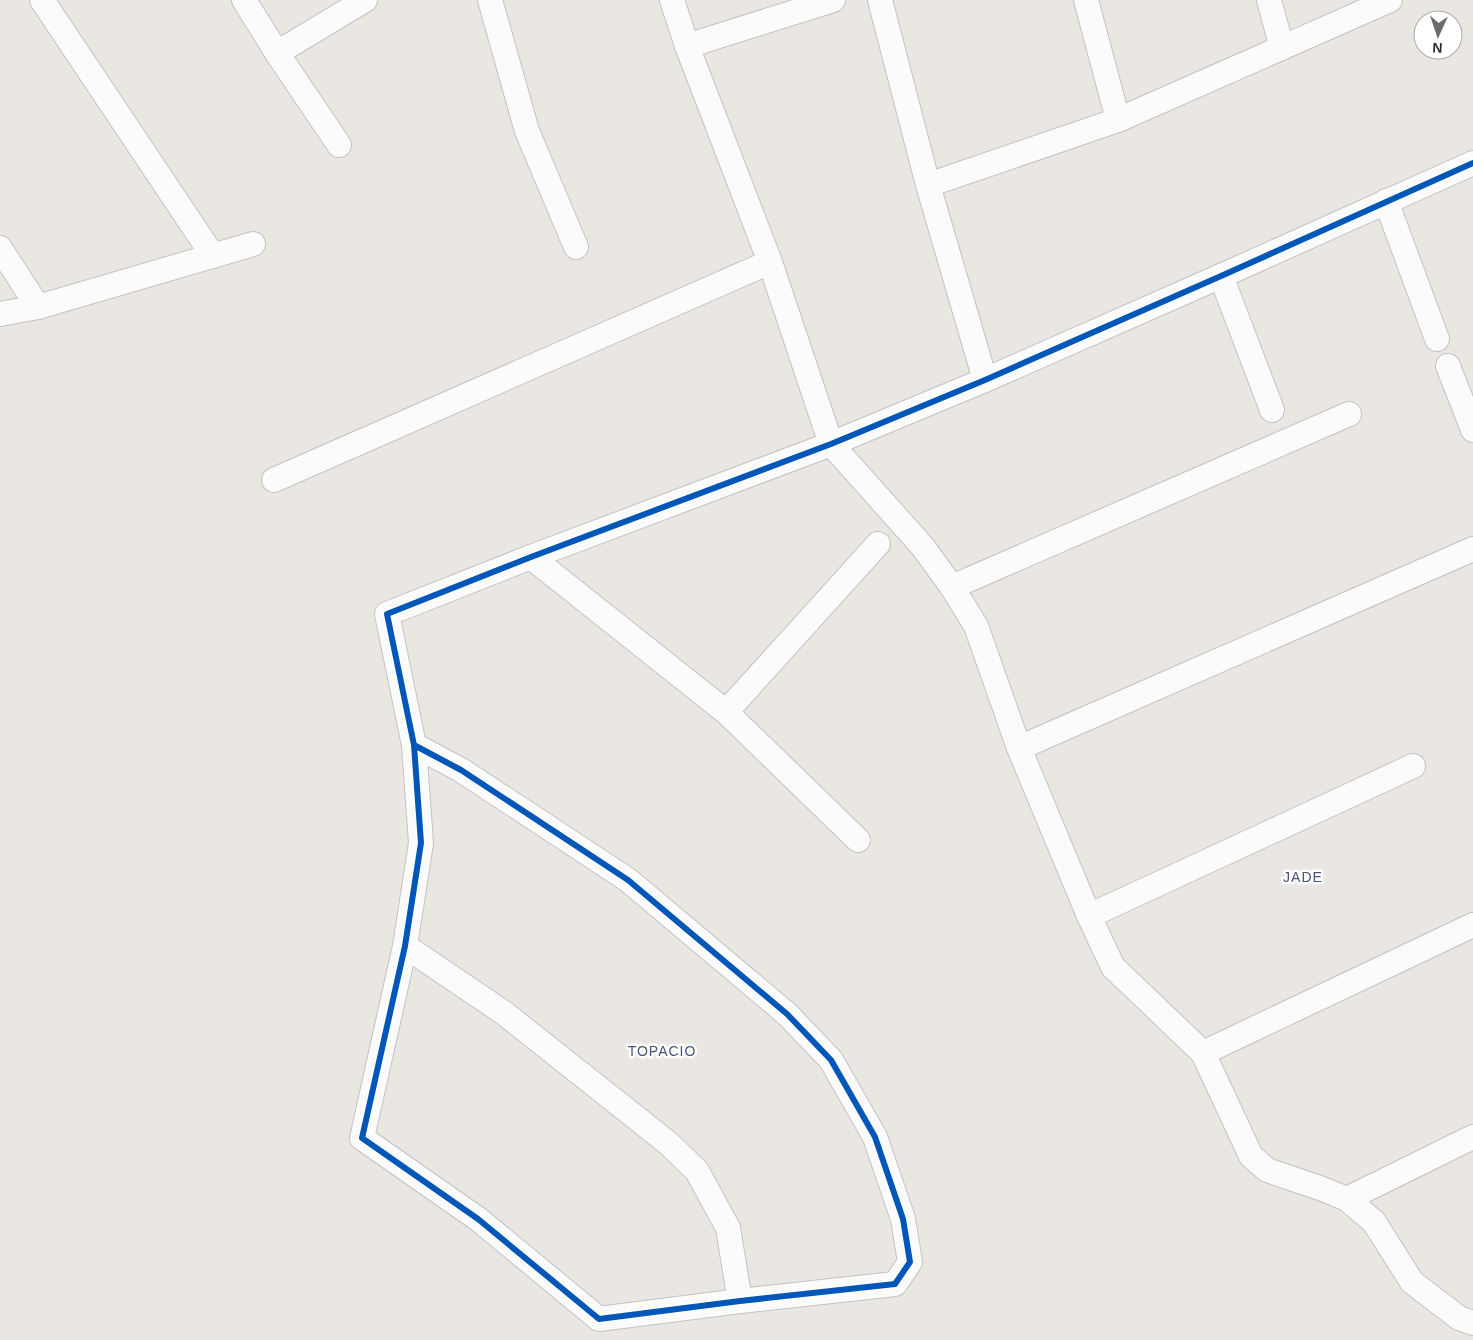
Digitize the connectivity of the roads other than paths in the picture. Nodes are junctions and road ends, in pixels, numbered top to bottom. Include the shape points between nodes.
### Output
1 (42, 0) edge
2 (244, 0) edge
3 (365, 0) edge
4 (490, 0) edge
5 (672, 0) edge
6 (834, 0) edge
7 (880, 0) edge
8 (1086, 0) edge
9 (1269, 0) edge
10 (1390, 0) edge
11 (687, 46) junction
12 (1282, 48) junction
13 (278, 53) junction
14 (1118, 120) junction
15 (339, 145) dead end
16 (1473, 163) edge
17 (928, 184) junction
18 (1386, 201) junction
19 (254, 244) dead end
20 (576, 247) dead end
21 (0, 248) edge
22 (212, 256) junction
23 (770, 262) junction
24 (1221, 276) junction
25 (38, 307) junction
26 (0, 314) edge
27 (1437, 339) dead end
28 (1448, 366) dead end
29 (985, 380) junction
30 (1272, 410) dead end
31 (1349, 414) dead end
32 (1473, 430) edge
33 (831, 444) junction
34 (274, 480) dead end
35 (878, 544) dead end
36 (1473, 549) edge
37 (531, 557) junction
38 (952, 587) junction
39 (726, 712) junction
40 (414, 745) junction
41 (1019, 748) junction
42 (1413, 766) dead end
43 (858, 840) dead end
44 (1089, 916) junction
45 (1473, 925) edge
46 (405, 946) junction
47 (1203, 1053) junction
48 (1473, 1136) edge
49 (1347, 1199) junction
50 (740, 1301) junction
51 (1473, 1323) edge

1 - 22 street
2 - 13 street
3 - 13 street
4 - 20 street via 527,131
5 - 11 street
6 - 11 street
7 - 17 street
8 - 14 street
9 - 12 street
10 - 12 street
11 - 23 street
12 - 14 street
13 - 15 street
14 - 17 street
16 - 18 street
17 - 29 street
18 - 24 street
18 - 27 street
19 - 22 street
21 - 25 street
22 - 25 street
23 - 33 street
23 - 34 street
24 - 29 street
24 - 30 street
25 - 26 street
28 - 32 street
29 - 33 street
31 - 38 street
33 - 37 street
33 - 38 street via 923,547
35 - 39 street
36 - 41 street
37 - 39 street
37 - 40 street via 386,614
38 - 41 street via 976,626
39 - 43 street
40 - 46 street via 421,843
40 - 50 street via 461,770 628,880 787,1014 831,1060 874,1137 903,1219 910,1262 895,1284
41 - 44 street
42 - 44 street
44 - 47 street via 1113,967
45 - 47 street
46 - 50 street via 504,1013 668,1143 696,1171 728,1228
46 - 50 street via 362,1138 478,1219 599,1319
47 - 49 street via 1251,1156 1267,1170
48 - 49 street
49 - 51 street via 1374,1222 1412,1282 1459,1318

